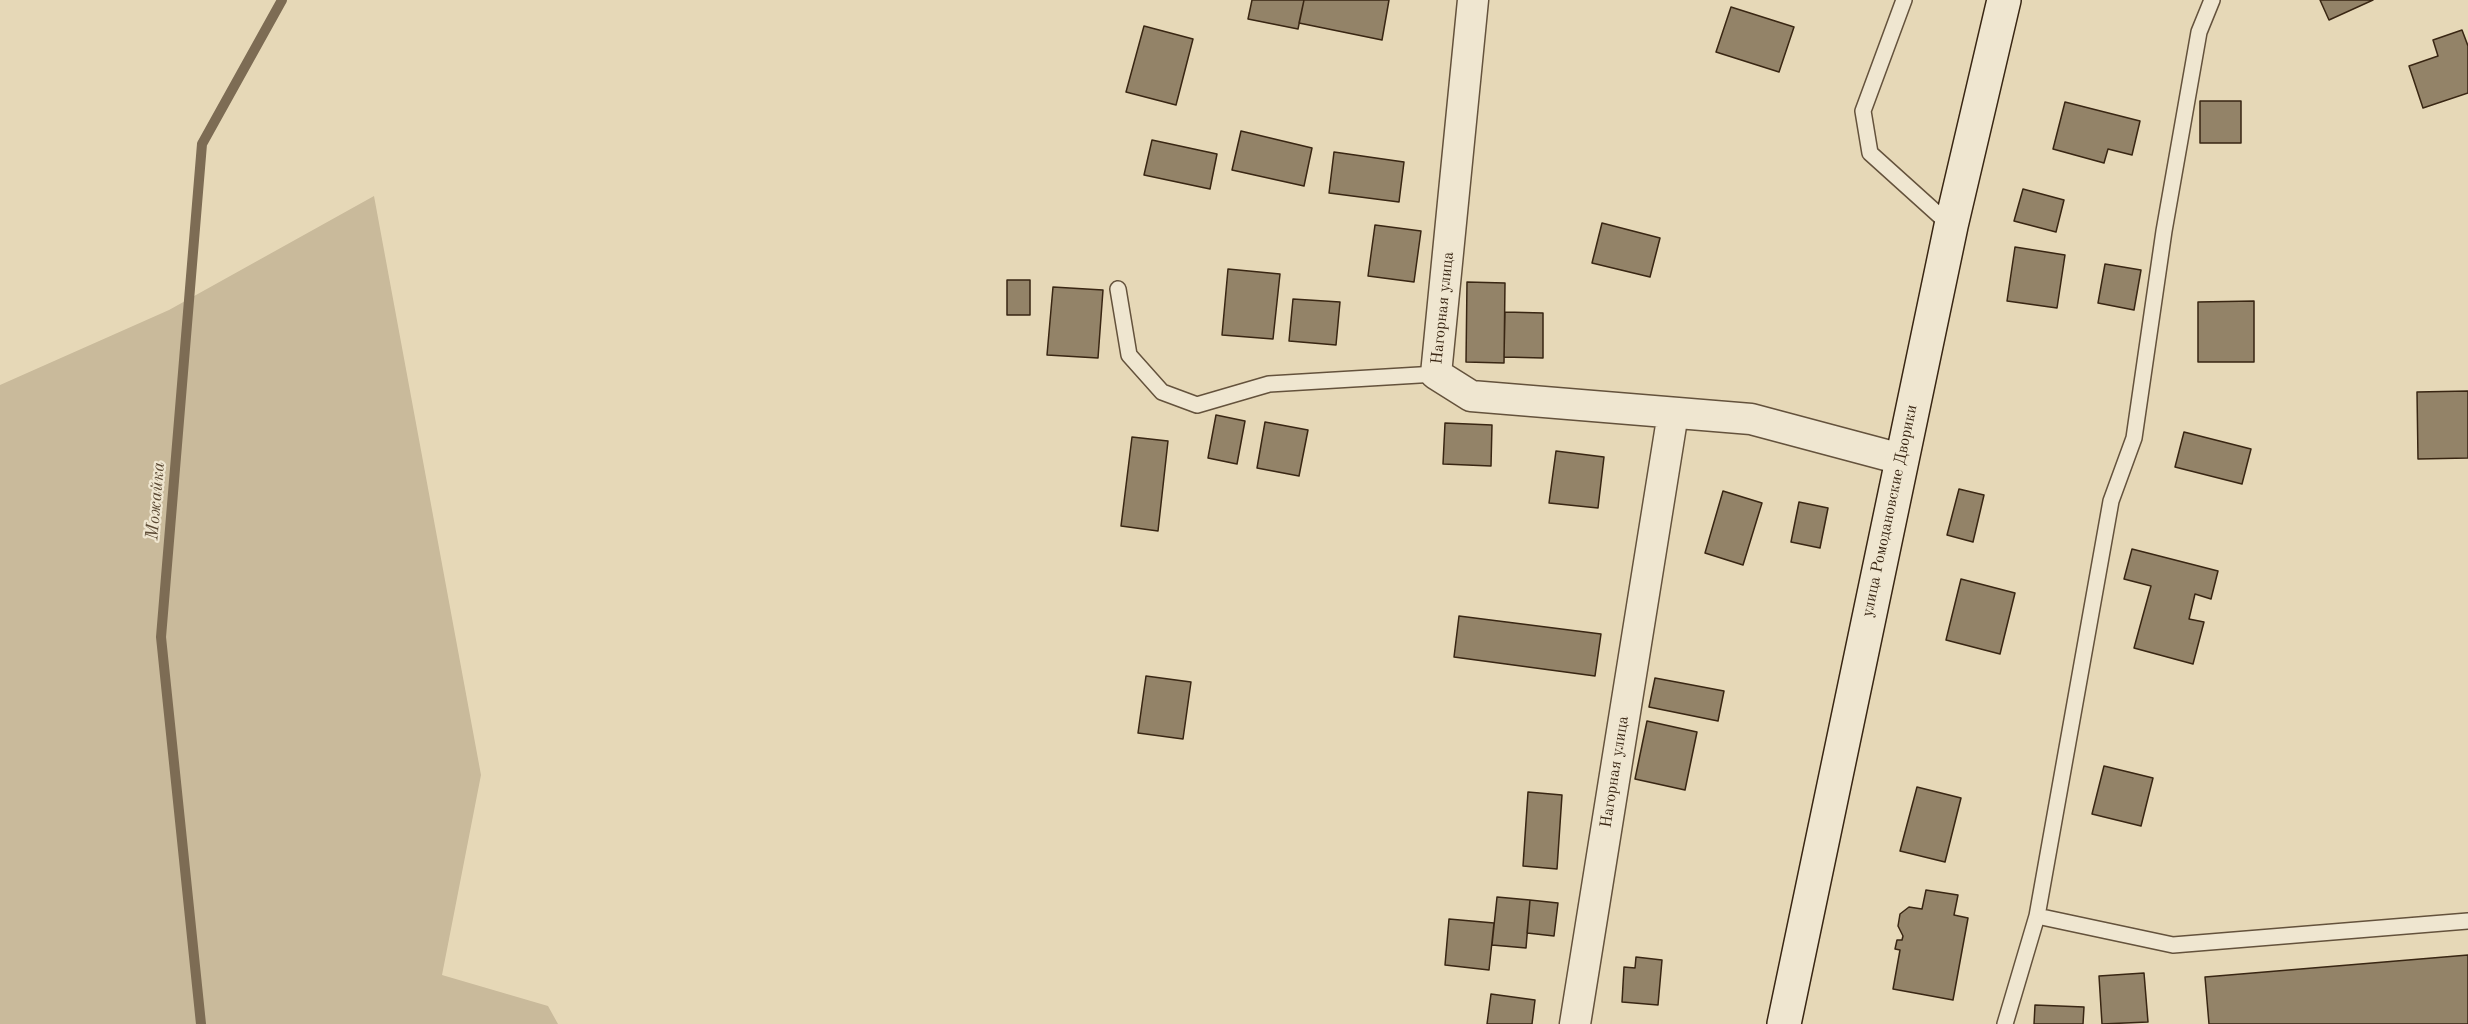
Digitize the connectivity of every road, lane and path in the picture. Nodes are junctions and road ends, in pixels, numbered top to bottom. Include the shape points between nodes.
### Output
1 (1473, 0) edge
2 (1904, 0) edge
3 (2004, 0) edge
4 (2212, 0) edge
5 (1951, 226) junction
6 (1118, 289) dead end
7 (1436, 374) junction
8 (1672, 413) junction
9 (1901, 459) junction
10 (2037, 916) junction
11 (2468, 921) edge
12 (1575, 1024) edge
13 (1784, 1024) edge
14 (2005, 1024) edge

1 - 7 street, Нагорная улица
2 - 5 lane via 1863,111 1870,153
3 - 5 street, улица Ромодановские Дворики
4 - 10 lane via 2199,32 2164,231 2134,438 2111,501
5 - 9 street, улица Ромодановские Дворики
6 - 7 lane via 1129,355 1162,392 1197,405 1269,384
7 - 8 street, Нагорная улица via 1472,396
8 - 9 street, Нагорная улица via 1751,419
8 - 12 street, Нагорная улица
9 - 13 street, улица Ромодановские Дворики
10 - 11 lane via 2173,945
10 - 14 lane

